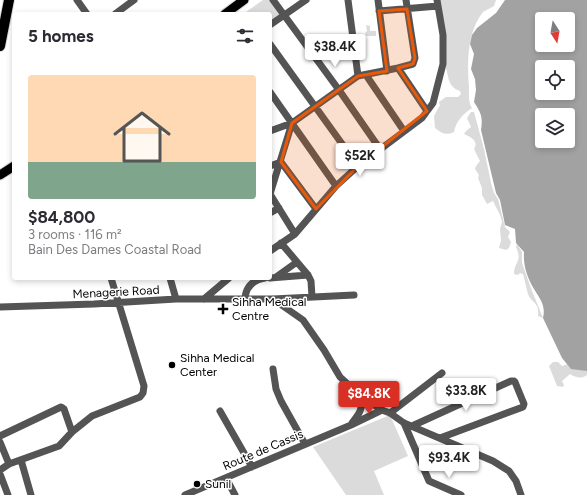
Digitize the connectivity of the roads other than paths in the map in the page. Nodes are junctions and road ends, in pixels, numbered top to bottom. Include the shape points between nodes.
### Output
1 (9, 0) edge
2 (77, 0) edge
3 (134, 0) edge
4 (244, 0) edge
5 (273, 0) edge
6 (306, 0) edge
7 (348, 0) edge
8 (378, 0) edge
9 (406, 0) edge
10 (438, 3) edge
11 (407, 9) junction
12 (379, 11) junction
13 (86, 12) edge
14 (118, 12) edge
15 (227, 12) edge
16 (284, 15) junction
17 (272, 24) edge
18 (0, 46) edge
19 (272, 47) edge
20 (398, 68) junction
21 (387, 71) junction
22 (366, 75) junction
23 (358, 76) junction
24 (339, 90) junction
25 (272, 100) edge
26 (316, 107) junction
27 (427, 111) junction
28 (292, 123) junction
29 (272, 129) edge
30 (404, 131) junction
31 (380, 149) junction
32 (281, 162) junction
33 (272, 165) edge
34 (358, 166) junction
35 (12, 167) edge
36 (0, 176) edge
37 (336, 186) junction
38 (272, 188) edge
39 (272, 197) edge
40 (279, 208) junction
41 (316, 208) junction
42 (272, 212) edge
43 (296, 234) junction
44 (281, 243) junction
45 (272, 250) edge
46 (297, 262) junction
47 (308, 275) junction
48 (273, 277) edge
49 (112, 280) edge
50 (171, 280) edge
51 (227, 280) edge
52 (258, 280) edge
53 (354, 295) dead end
54 (312, 297) junction
55 (245, 298) junction
56 (176, 299) junction
57 (204, 299) junction
58 (273, 299) junction
59 (119, 302) junction
60 (0, 307) edge
61 (274, 369) dead end
62 (442, 373) dead end
63 (362, 397) junction
64 (382, 410) junction
65 (220, 412) dead end
66 (390, 413) junction
67 (404, 423) junction
68 (351, 425) junction
69 (412, 426) junction
70 (72, 432) junction
71 (0, 436) edge
72 (440, 438) junction
73 (0, 442) edge
74 (305, 444) junction
75 (21, 460) junction
76 (9, 464) junction
77 (252, 467) junction
78 (0, 470) edge
79 (0, 474) edge
80 (226, 478) junction
81 (193, 493) edge
82 (8, 495) edge
83 (31, 495) edge
84 (184, 495) edge
85 (235, 495) edge
86 (461, 495) edge
87 (521, 495) edge

1 - 18 highway
2 - 13 street
3 - 14 street
4 - 15 main road
5 - 16 street
6 - 16 street
7 - 23 street
8 - 12 street
9 - 11 street
10 - 11 street
10 - 27 street via 443,35 443,64 433,103
11 - 12 street
11 - 20 street via 415,58 414,63
12 - 21 street
16 - 17 street
16 - 24 street
19 - 26 street
20 - 21 street
20 - 27 street
21 - 22 street
22 - 23 street
22 - 30 street
23 - 24 street
24 - 26 street
24 - 31 street
25 - 28 street
26 - 28 street
26 - 34 street
27 - 30 street via 422,118
28 - 29 street
28 - 32 street
28 - 37 street
30 - 31 street
31 - 34 street
32 - 33 street
32 - 38 street
32 - 41 street
34 - 37 street
35 - 36 main road
37 - 41 street
39 - 40 street
40 - 42 street
40 - 43 street
41 - 43 street
43 - 44 street
44 - 45 street
44 - 46 street
46 - 47 street
46 - 48 street
47 - 48 street
47 - 54 street
49 - 59 street
50 - 56 street
51 - 57 street
52 - 55 street via 246,291
53 - 54 street, Menagerie Road
54 - 58 street, Menagerie Road
55 - 57 street, Menagerie Road
55 - 58 street, Menagerie Road
56 - 57 street, Menagerie Road
56 - 59 street, Menagerie Road
58 - 63 street via 303,320 340,377
59 - 60 street, Menagerie Road
59 - 70 street via 144,386 143,394 92,416
61 - 74 street via 276,389
62 - 66 street
63 - 64 street
63 - 68 street via 360,413
64 - 66 street
64 - 68 street, Route de Cassis
65 - 77 street
66 - 67 street
67 - 69 street
67 - 86 street via 429,481
68 - 74 street, Route de Cassis
69 - 72 street
69 - 72 street via 511,381 515,382 524,406
70 - 71 street via 61,407
70 - 75 street via 59,446
72 - 87 street via 493,461 509,471
73 - 76 street
74 - 77 street, Route de Cassis
75 - 76 street
75 - 83 street
76 - 78 street
77 - 80 street, Route de Cassis
79 - 82 street
80 - 81 street, Route de Cassis
80 - 85 street
81 - 84 street, Route de Cassis

